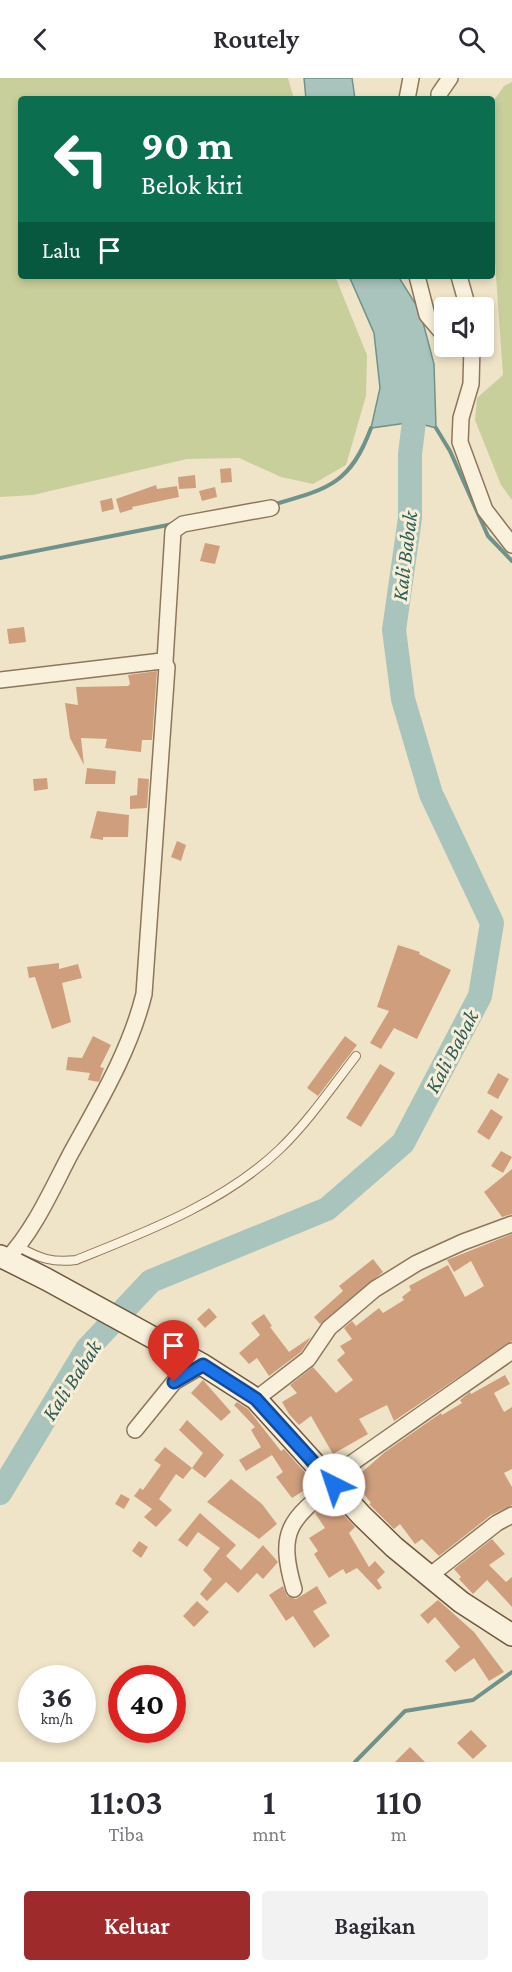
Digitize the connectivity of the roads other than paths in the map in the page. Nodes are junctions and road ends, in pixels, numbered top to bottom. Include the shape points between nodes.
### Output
1 (411, 78) edge
2 (450, 78) edge
3 (408, 96) edge
4 (439, 96) edge
5 (418, 279) edge
6 (460, 279) edge
7 (465, 297) edge
8 (434, 323) edge
9 (469, 357) edge
10 (271, 508) dead end
11 (512, 545) edge
12 (165, 661) junction
13 (0, 680) edge
14 (356, 1056) dead end
15 (512, 1224) edge
16 (9, 1254) edge
17 (512, 1351) edge
18 (203, 1365) junction
19 (256, 1399) junction
20 (135, 1430) dead end
21 (332, 1482) junction
22 (512, 1515) edge
23 (428, 1576) junction
24 (294, 1589) dead end
25 (512, 1635) edge

1 - 3 street
2 - 4 street
5 - 8 street via 427,315
6 - 7 street
9 - 11 street via 471,384 461,418 460,442 485,510
10 - 12 street via 179,525 173,531
12 - 13 street
12 - 16 street via 144,994 128,1045
14 - 16 lane via 281,1148 207,1201 76,1260 57,1262
15 - 19 street via 417,1263 375,1289 329,1328 308,1359
16 - 18 street via 46,1279
17 - 21 street
18 - 19 street
18 - 20 street via 174,1382
19 - 21 street
21 - 23 street
21 - 24 street via 291,1524 287,1548
22 - 23 street
23 - 25 street

